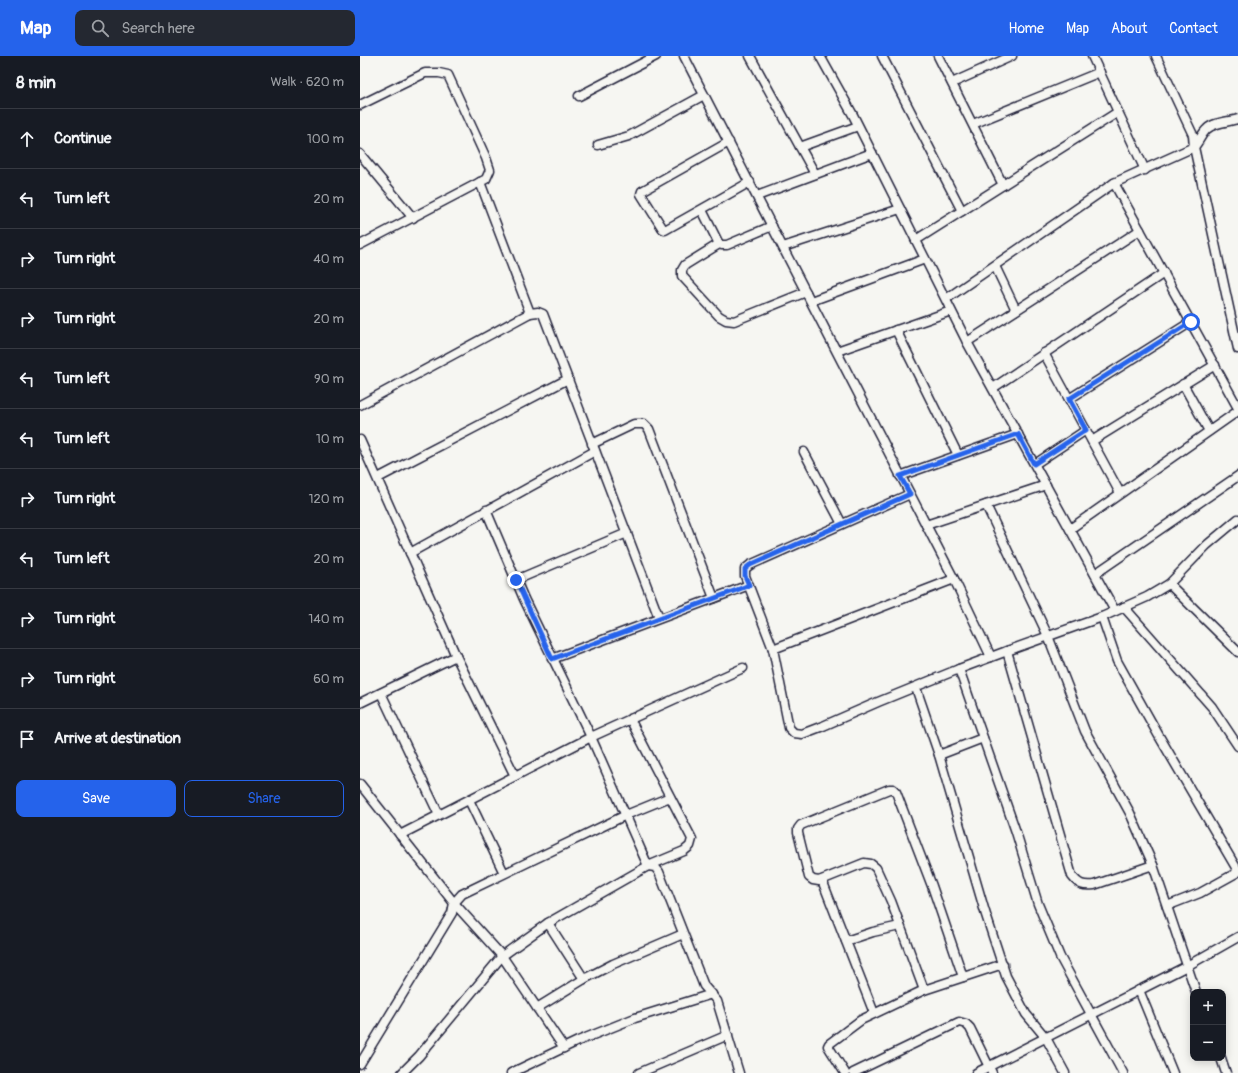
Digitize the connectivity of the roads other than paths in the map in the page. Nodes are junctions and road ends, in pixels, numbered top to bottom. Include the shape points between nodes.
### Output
1 (656, 56) edge
2 (684, 56) edge
3 (750, 56) edge
4 (820, 56) edge
5 (882, 56) edge
6 (938, 56) edge
7 (1012, 56) edge
8 (1092, 56) edge
9 (1156, 56) edge
10 (1100, 72) junction
11 (952, 83) junction
12 (704, 95) junction
13 (579, 96) dead end
14 (360, 105) edge
15 (1118, 112) junction
16 (1238, 119) edge
17 (973, 124) junction
18 (858, 126) junction
19 (729, 142) junction
20 (598, 145) dead end
21 (800, 147) junction
22 (1194, 147) junction
23 (872, 153) junction
24 (360, 154) edge
25 (1145, 170) junction
26 (815, 174) junction
27 (480, 182) junction
28 (750, 182) junction
29 (1114, 183) junction
30 (1004, 185) junction
31 (757, 196) junction
32 (900, 209) junction
33 (702, 210) junction
34 (962, 211) junction
35 (413, 218) junction
36 (772, 226) junction
37 (1140, 230) junction
38 (916, 240) junction
39 (719, 244) junction
40 (360, 245) edge
41 (783, 247) junction
42 (925, 259) junction
43 (995, 266) junction
44 (1164, 273) junction
45 (806, 292) junction
46 (946, 299) junction
47 (811, 301) junction
48 (951, 310) junction
49 (1016, 310) junction
50 (530, 313) junction
51 (1191, 322) junction
52 (896, 330) junction
53 (967, 342) junction
54 (1238, 348) edge
55 (837, 351) junction
56 (1044, 353) junction
57 (1215, 365) junction
58 (568, 379) junction
59 (1183, 384) junction
60 (992, 388) junction
61 (1069, 399) junction
62 (360, 405) edge
63 (1238, 409) edge
64 (1086, 430) junction
65 (1209, 431) junction
66 (1018, 434) junction
67 (360, 440) edge
68 (1092, 441) junction
69 (594, 447) junction
70 (804, 452) dead end
71 (958, 455) junction
72 (1034, 464) junction
73 (900, 476) junction
74 (1238, 476) edge
75 (378, 478) junction
76 (1046, 485) junction
77 (1120, 493) junction
78 (910, 494) junction
79 (986, 505) junction
80 (486, 510) junction
81 (1238, 519) edge
82 (842, 524) junction
83 (926, 525) junction
84 (1070, 529) junction
85 (626, 533) junction
86 (410, 552) junction
87 (1095, 574) junction
88 (954, 579) junction
89 (516, 580) junction
90 (1169, 584) junction
91 (745, 587) junction
92 (714, 598) junction
93 (1124, 607) junction
94 (1115, 611) junction
95 (1102, 617) junction
96 (659, 618) junction
97 (1048, 636) junction
98 (773, 649) junction
99 (1007, 651) junction
100 (1238, 652) edge
101 (456, 656) junction
102 (991, 657) junction
103 (552, 659) junction
104 (743, 668) dead end
105 (959, 669) junction
106 (916, 688) junction
107 (381, 693) junction
108 (360, 703) edge
109 (630, 720) junction
110 (591, 737) junction
111 (983, 738) junction
112 (1238, 746) edge
113 (939, 755) junction
114 (515, 776) junction
115 (360, 784) edge
116 (670, 797) junction
117 (469, 800) junction
118 (439, 815) junction
119 (626, 815) junction
120 (400, 835) junction
121 (1153, 865) junction
122 (648, 866) junction
123 (1238, 872) edge
124 (504, 874) junction
125 (822, 880) junction
126 (454, 903) junction
127 (1167, 906) junction
128 (548, 923) junction
129 (900, 926) junction
130 (683, 934) junction
131 (1238, 937) edge
132 (846, 941) junction
133 (502, 956) junction
134 (1003, 964) junction
135 (1187, 966) junction
136 (963, 977) junction
137 (584, 979) junction
138 (1195, 989) edge
139 (924, 990) junction
140 (1139, 990) junction
141 (712, 994) junction
142 (537, 1008) junction
143 (874, 1013) junction
144 (1091, 1015) junction
145 (728, 1035) junction
146 (1046, 1038) junction
147 (564, 1048) junction
148 (1222, 1061) edge
149 (360, 1064) edge
150 (990, 1070) edge
151 (402, 1073) edge
152 (511, 1073) edge
153 (639, 1073) edge
154 (739, 1073) edge
155 (844, 1073) edge
156 (853, 1073) edge
157 (976, 1073) edge
158 (1065, 1073) edge
159 (1123, 1073) edge
160 (1173, 1073) edge
161 (1226, 1073) edge

1 - 13 street
2 - 12 street
3 - 21 street
4 - 18 street
5 - 34 street
6 - 11 street
7 - 11 street
8 - 10 street
9 - 22 street via 1193,134
10 - 15 street
10 - 17 street
11 - 17 street
12 - 19 street
12 - 20 street via 630,136
14 - 27 street via 425,73 448,75 490,170 486,179
15 - 25 street
15 - 30 street
16 - 22 street via 1207,128
17 - 30 street
18 - 21 street
18 - 23 street
19 - 28 street
19 - 33 street via 641,193 665,230
21 - 26 street
22 - 25 street
22 - 54 street
23 - 26 street
23 - 32 street
24 - 35 street
25 - 29 street
26 - 31 street
27 - 35 street
27 - 50 street
28 - 31 street
28 - 33 street
29 - 37 street
29 - 43 street
30 - 34 street
31 - 36 street
32 - 38 street
32 - 41 street
33 - 39 street
34 - 38 street
35 - 40 street
36 - 39 street via 727,245
36 - 41 street
37 - 44 street
37 - 49 street
38 - 42 street
39 - 45 street via 685,265 682,276 719,316 726,320 734,321
41 - 45 street
42 - 46 street
42 - 47 street
43 - 46 street
43 - 49 street
44 - 51 street
44 - 56 street
45 - 47 street
46 - 48 street
47 - 55 street
48 - 52 street
48 - 53 street
49 - 53 street
50 - 58 street via 543,314
50 - 62 street
51 - 57 street
51 - 61 street
52 - 55 street
52 - 71 street
53 - 60 street
55 - 73 street
56 - 60 street
56 - 61 street
57 - 59 street
57 - 63 street
58 - 69 street
58 - 75 street
59 - 65 street
59 - 68 street
60 - 66 street
61 - 64 street
63 - 65 street
64 - 68 street
64 - 72 street
65 - 77 street
66 - 71 street
66 - 72 street
67 - 75 street
68 - 77 street
69 - 80 street
69 - 85 street
69 - 92 street via 634,424 644,424 649,429
70 - 82 street
71 - 73 street
72 - 76 street
73 - 78 street
74 - 87 street
75 - 86 street
76 - 79 street
76 - 84 street
77 - 84 street
78 - 82 street
78 - 83 street
79 - 83 street
79 - 97 street
80 - 86 street
80 - 89 street
81 - 90 street via 1207,545
82 - 91 street via 750,565 745,569
83 - 88 street
84 - 87 street
85 - 89 street
85 - 96 street
86 - 101 street
87 - 94 street
88 - 98 street
88 - 102 street
89 - 103 street
90 - 93 street via 1148,597
90 - 100 street
91 - 92 street
91 - 98 street
92 - 96 street
93 - 94 street
93 - 112 street via 1212,707
94 - 95 street
95 - 97 street
95 - 123 street via 1117,661
96 - 103 street
97 - 99 street
97 - 121 street via 1085,731 1127,806
98 - 106 street via 789,728 794,733 802,734
99 - 102 street
99 - 121 street via 1072,876 1084,886 1094,885
101 - 107 street
101 - 114 street
102 - 105 street
103 - 110 street
104 - 109 street
105 - 106 street
105 - 111 street
106 - 113 street
107 - 108 street
107 - 118 street
109 - 110 street
109 - 116 street
110 - 114 street
110 - 119 street
111 - 113 street
111 - 144 street via 1038,904 1060,957
113 - 134 street
114 - 117 street
115 - 120 street
116 - 119 street
116 - 122 street via 692,838 690,846
117 - 118 street
117 - 124 street
118 - 120 street
119 - 122 street
119 - 124 street
120 - 126 street
121 - 127 street
122 - 128 street
122 - 130 street via 655,867 659,872
123 - 127 street via 1200,893
124 - 126 street via 462,894
125 - 129 street via 864,863 872,864
125 - 132 street
125 - 136 street via 813,880 809,877 798,833 801,825 893,789 932,886
126 - 133 street
126 - 149 street via 452,913
127 - 135 street
128 - 133 street
128 - 137 street
129 - 132 street
129 - 139 street
130 - 137 street
130 - 141 street via 704,986
131 - 135 street
132 - 143 street
133 - 142 street
133 - 151 street
134 - 136 street
134 - 146 street via 1006,976 1026,1014
135 - 138 street
135 - 140 street
136 - 139 street
137 - 142 street
139 - 143 street
140 - 144 street
140 - 160 street
141 - 145 street via 717,1001
141 - 147 street via 635,1018
142 - 147 street
143 - 155 street via 829,1044
144 - 146 street
144 - 159 street
145 - 153 street
145 - 154 street
146 - 150 street
146 - 158 street
147 - 152 street
148 - 161 street
150 - 156 street via 970,1028 959,1022
150 - 157 street

